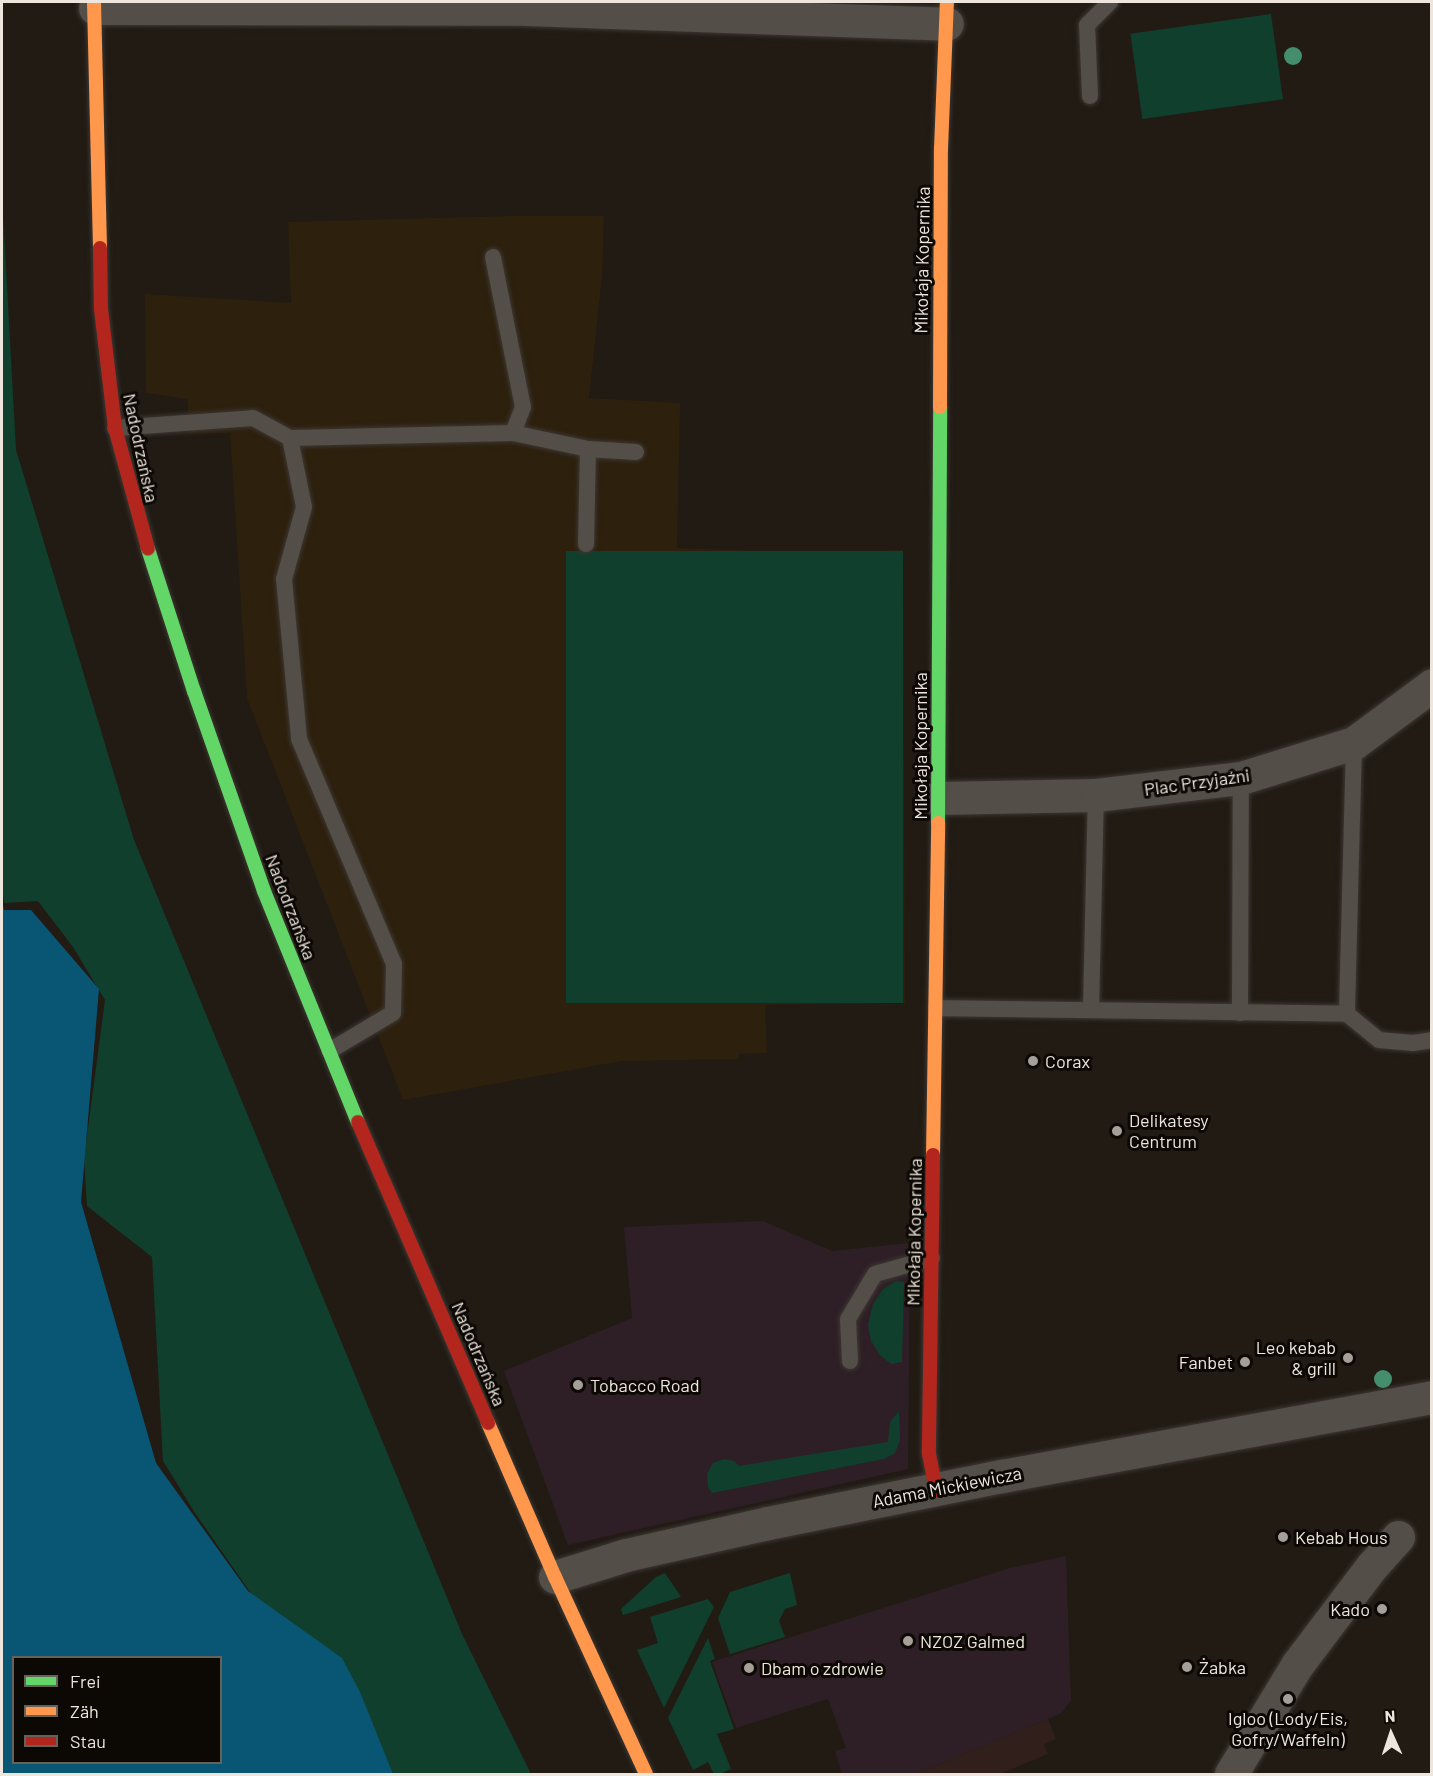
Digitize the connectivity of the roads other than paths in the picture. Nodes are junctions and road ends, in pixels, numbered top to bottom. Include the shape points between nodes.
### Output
1 (1110, 2) edge
2 (94, 5) edge
3 (947, 13) edge
4 (1090, 96) dead end
5 (493, 257) dead end
6 (115, 428) junction
7 (513, 433) junction
8 (290, 438) junction
9 (588, 449) junction
10 (636, 452) dead end
11 (586, 544) dead end
12 (1431, 685) edge
13 (1354, 743) junction
14 (1241, 778) junction
15 (1096, 795) junction
16 (939, 798) junction
17 (936, 1008) junction
18 (1091, 1010) junction
19 (1239, 1013) junction
20 (1347, 1014) junction
21 (1431, 1040) edge
22 (329, 1051) junction
23 (932, 1258) junction
24 (850, 1361) dead end
25 (1431, 1397) edge
26 (1343, 1414) junction
27 (1431, 1416) edge
28 (936, 1490) junction
29 (1398, 1537) dead end
30 (555, 1577) junction
31 (646, 1774) edge
32 (1231, 1774) edge

1 - 4 lane via 1087,25
2 - 3 street
2 - 6 street, Nadodrzańska via 101,309
3 - 16 street, Mikołaja Kopernika via 941,149 938,422
5 - 7 lane via 523,407
6 - 8 lane via 253,418
6 - 22 street, Nadodrzańska via 136,510 194,691 264,891
7 - 8 lane
7 - 9 lane
8 - 22 lane via 304,507 284,579 299,739 394,963 393,1013
9 - 10 lane
9 - 11 lane
12 - 13 street, Plac Przyjaźni
13 - 14 street, Plac Przyjaźni
13 - 20 lane
14 - 15 street, Plac Przyjaźni
14 - 19 lane
15 - 16 street, Plac Przyjaźni
15 - 18 lane
16 - 17 street, Mikołaja Kopernika
17 - 18 lane
17 - 23 street, Mikołaja Kopernika
18 - 19 lane
19 - 20 lane
20 - 21 lane via 1379,1040
22 - 30 street, Nadodrzańska
23 - 24 lane via 875,1274 848,1320
23 - 28 street, Mikołaja Kopernika via 929,1454
25 - 26 street, Adama Mickiewicza
26 - 27 street, Adama Mickiewicza
26 - 28 street, Adama Mickiewicza
28 - 30 street, Adama Mickiewicza via 674,1543
29 - 32 street via 1297,1665
30 - 31 street, Nadodrzańska

